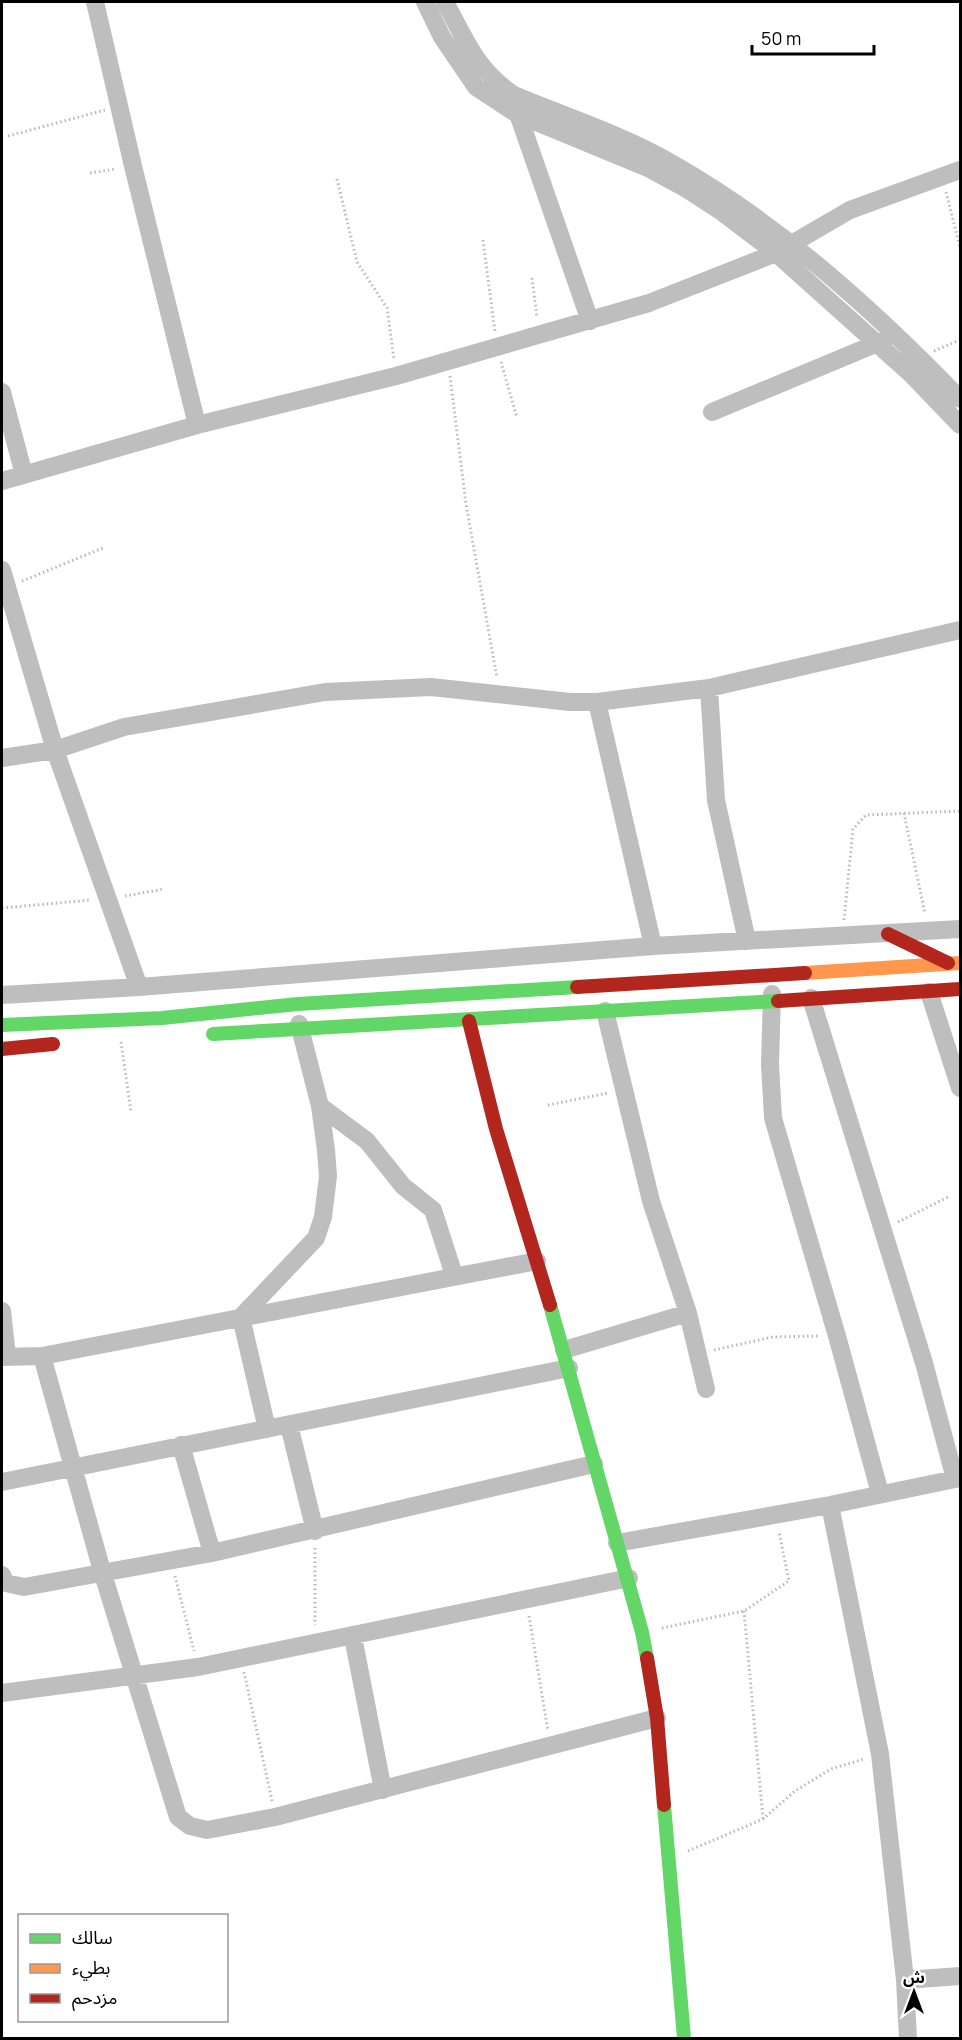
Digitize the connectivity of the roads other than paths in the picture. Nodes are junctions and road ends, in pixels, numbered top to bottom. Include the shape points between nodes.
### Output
1 (95, 2) edge
2 (425, 2) edge
3 (445, 2) edge
4 (514, 95) junction
5 (517, 114) junction
6 (960, 170) edge
7 (792, 244) junction
8 (776, 253) junction
9 (590, 321) junction
10 (894, 334) junction
11 (877, 346) junction
12 (2, 392) edge
13 (960, 399) edge
14 (712, 412) dead end
15 (197, 425) junction
16 (960, 425) edge
17 (24, 475) junction
18 (2, 481) edge
19 (3, 582) edge
20 (960, 630) edge
21 (709, 688) junction
22 (597, 702) junction
23 (56, 750) junction
24 (2, 758) edge
25 (960, 929) edge
26 (888, 934) junction
27 (747, 941) junction
28 (653, 946) junction
29 (507, 958) junction
30 (955, 964) edge
31 (772, 975) junction
32 (139, 987) junction
33 (960, 989) edge
34 (928, 992) junction
35 (511, 993) junction
36 (2, 995) edge
37 (811, 998) junction
38 (772, 1001) junction
39 (298, 1004) junction
40 (605, 1011) junction
41 (469, 1021) junction
42 (2, 1025) edge
43 (300, 1029) junction
44 (204, 1034) dead end
45 (73, 1042) dead end
46 (2, 1049) edge
47 (960, 1088) edge
48 (320, 1106) junction
49 (537, 1261) junction
50 (454, 1275) junction
51 (2, 1311) edge
52 (688, 1313) junction
53 (242, 1317) junction
54 (4, 1356) edge
55 (42, 1356) junction
56 (567, 1359) junction
57 (706, 1389) dead end
58 (289, 1425) junction
59 (267, 1429) junction
60 (181, 1445) junction
61 (594, 1464) junction
62 (73, 1468) junction
63 (958, 1478) edge
64 (2, 1482) edge
65 (880, 1494) junction
66 (830, 1505) junction
67 (315, 1531) junction
68 (617, 1543) junction
69 (212, 1553) junction
70 (102, 1571) junction
71 (2, 1575) edge
72 (629, 1578) junction
73 (353, 1637) junction
74 (133, 1674) junction
75 (2, 1693) edge
76 (657, 1718) junction
77 (383, 1790) junction
78 (960, 1976) edge
79 (905, 1980) junction
80 (684, 2038) edge
81 (908, 2038) edge

1 - 15 street
2 - 5 street via 459,66 476,87
3 - 4 street via 479,66 496,84
4 - 5 street
4 - 7 street via 671,162
5 - 8 street via 619,155 685,188
5 - 9 street
6 - 7 street via 850,210
7 - 8 street
7 - 10 street
8 - 9 street via 649,303
8 - 11 street
9 - 15 street via 396,376
10 - 11 street
10 - 13 street
11 - 14 street
11 - 16 street via 911,374
12 - 17 street
15 - 17 street
17 - 18 street
19 - 23 street
20 - 21 street
21 - 22 street
21 - 27 street via 716,800
22 - 23 street via 431,687 325,693 124,727
22 - 28 street
23 - 24 street
23 - 32 street
25 - 26 street
26 - 27 street
26 - 30 main road
27 - 28 street
28 - 29 street
29 - 32 street
29 - 35 street
30 - 31 main road
31 - 35 main road
31 - 38 street
32 - 36 street
33 - 34 main road
34 - 37 main road
34 - 47 street
35 - 39 main road
37 - 38 main road
37 - 63 street
38 - 40 main road
38 - 65 street via 773,1118
39 - 42 main road via 162,1018
39 - 43 street
40 - 41 main road
40 - 52 street via 651,1202
41 - 43 main road
41 - 49 main road via 496,1129
43 - 44 main road
43 - 48 street
45 - 46 main road
48 - 50 street via 366,1141 403,1186 433,1210
48 - 53 street via 328,1176 316,1238
49 - 50 street
49 - 56 main road
50 - 53 street
51 - 54 street
52 - 56 street
52 - 57 street
53 - 55 street
53 - 59 street
54 - 55 street
55 - 62 street
56 - 58 street
56 - 61 main road
58 - 59 street
58 - 67 street
59 - 60 street
60 - 62 street
60 - 69 street
61 - 67 street
61 - 68 main road
62 - 64 street
62 - 70 street
63 - 65 street
65 - 66 street
66 - 68 street
66 - 79 street via 880,1754
67 - 69 street
68 - 72 main road
69 - 70 street
70 - 71 street via 24,1587 6,1583
70 - 74 street
72 - 73 street
72 - 76 main road
73 - 74 street via 198,1667
73 - 77 street
74 - 75 street
74 - 77 street via 178,1817 190,1826 207,1830
76 - 77 street
76 - 80 main road
78 - 79 street
79 - 81 street

